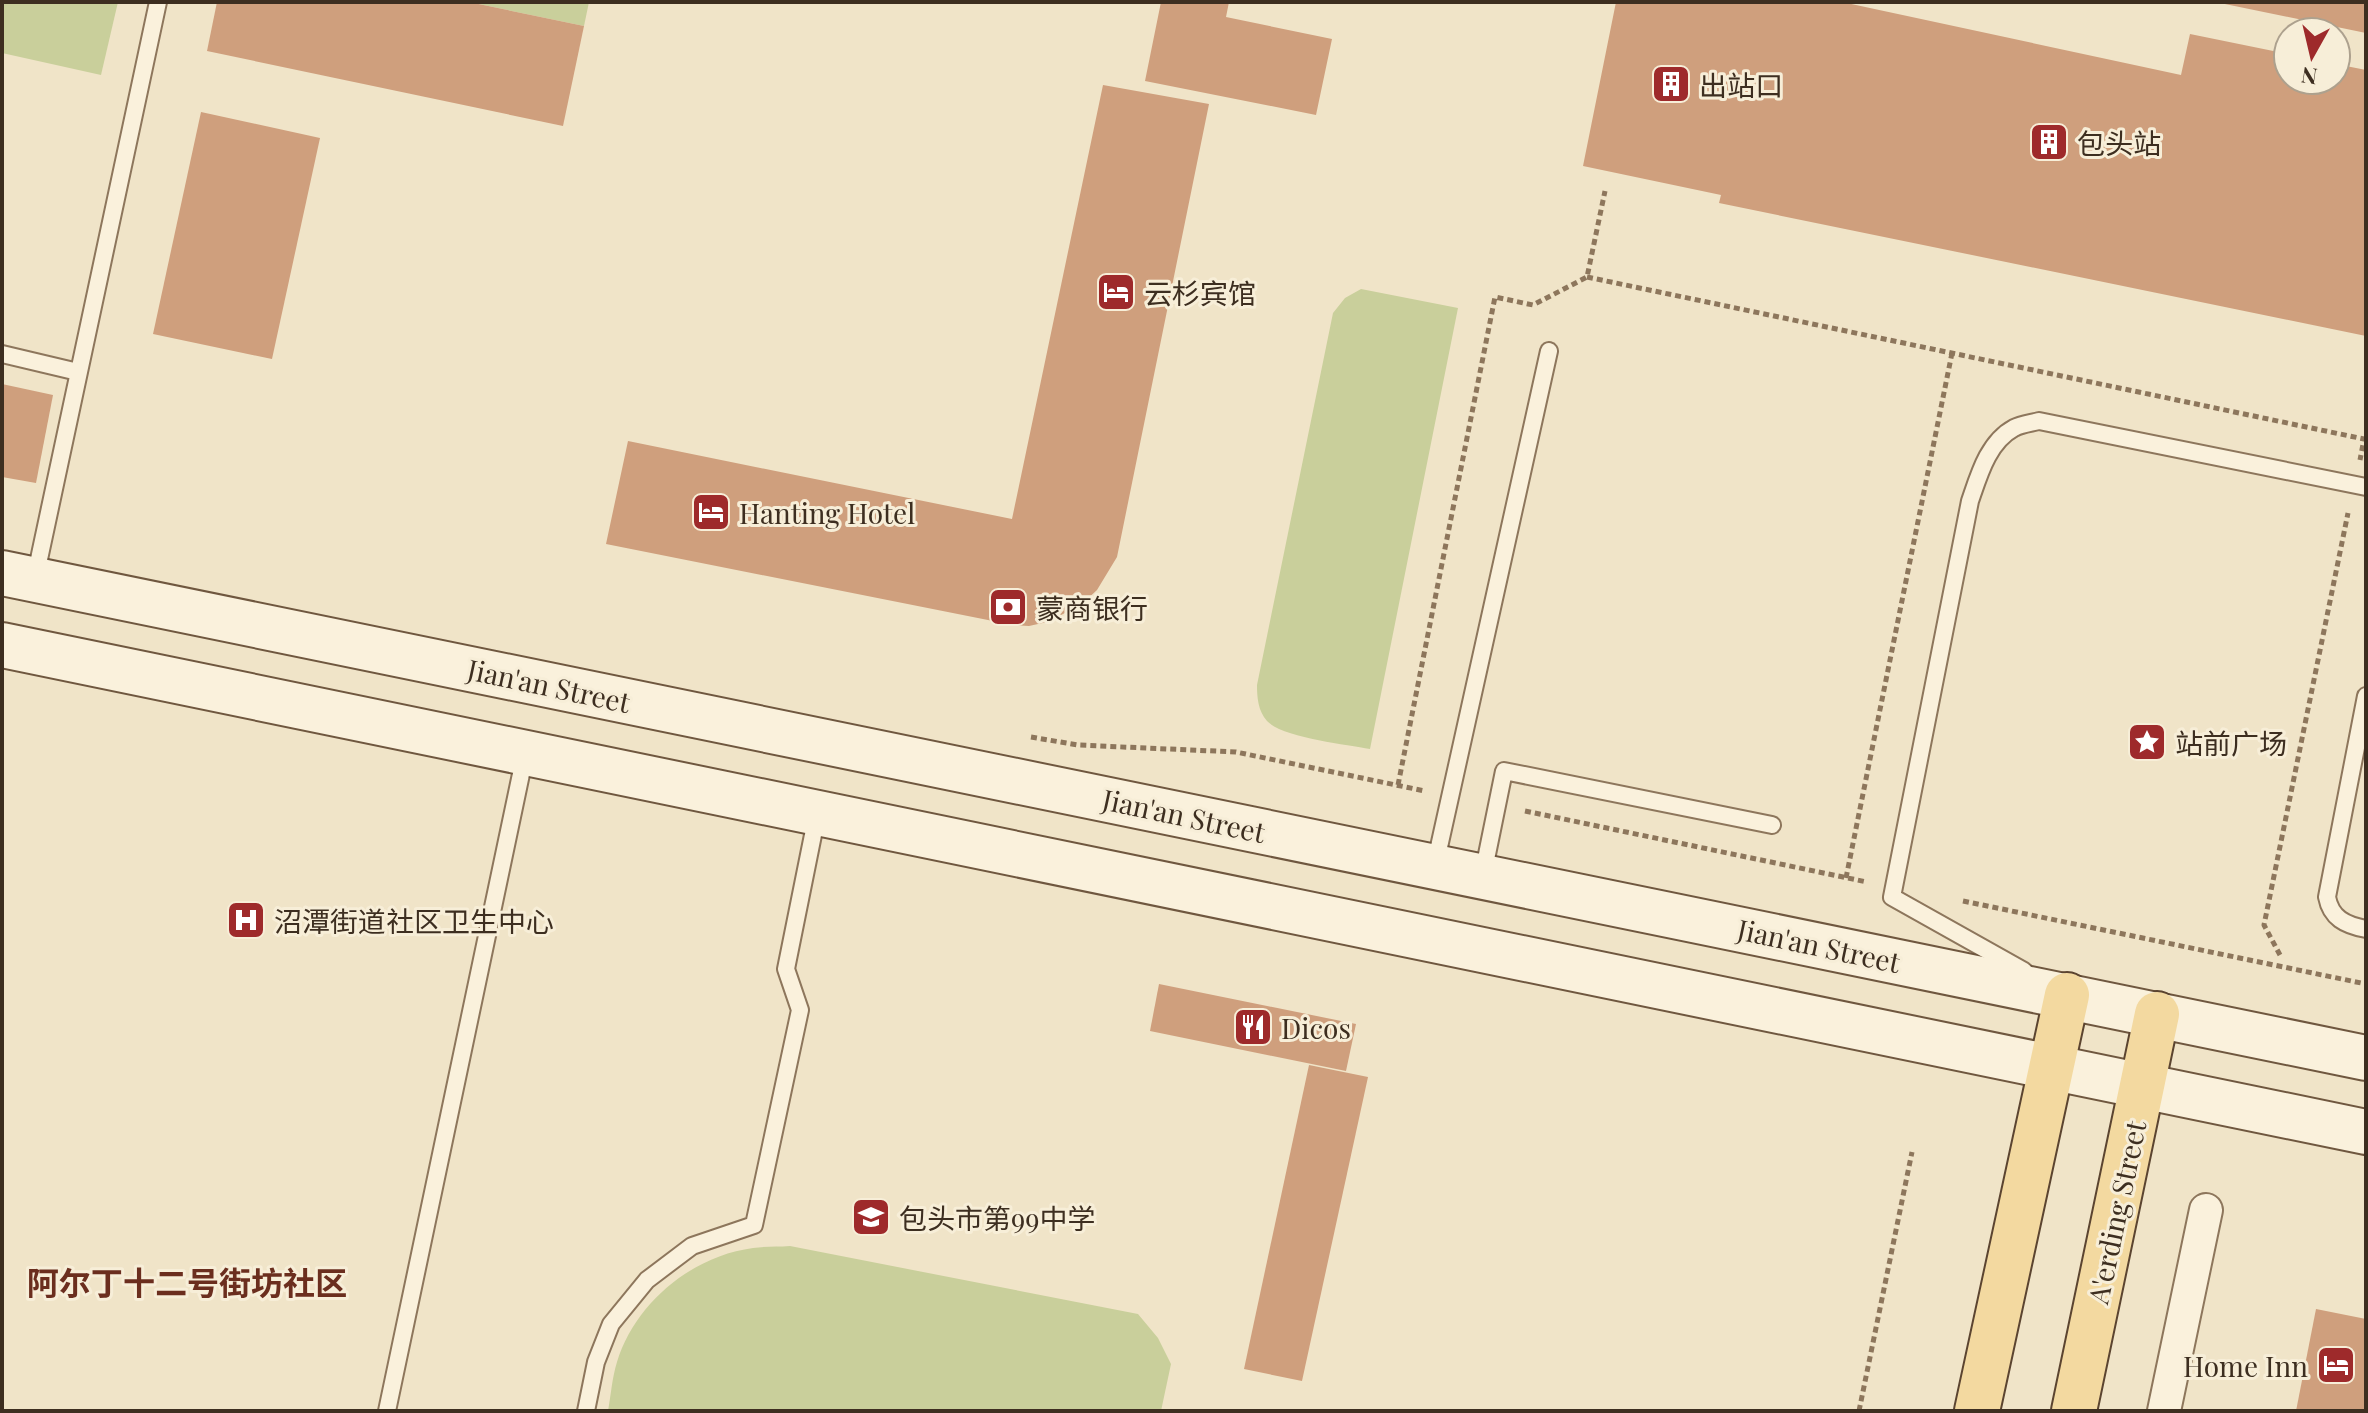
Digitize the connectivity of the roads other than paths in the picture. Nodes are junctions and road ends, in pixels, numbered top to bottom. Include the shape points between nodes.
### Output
1 (158, 2) edge
2 (1549, 351) dead end
3 (2, 354) edge
4 (78, 372) junction
5 (2360, 486) edge
6 (18, 576) edge
7 (2, 645) edge
8 (2366, 696) edge
9 (525, 753) junction
10 (818, 813) junction
11 (1772, 825) dead end
12 (1435, 866) junction
13 (1482, 876) junction
14 (2366, 929) edge
15 (2067, 995) junction
16 (2157, 1014) junction
17 (2366, 1058) edge
18 (2051, 1068) junction
19 (2142, 1087) junction
20 (2366, 1132) edge
21 (2206, 1210) dead end
22 (387, 1411) edge
23 (586, 1411) edge
24 (1977, 1411) edge
25 (2074, 1411) edge
26 (2164, 1411) edge

1 - 4 lane
2 - 12 lane
3 - 4 lane
4 - 6 lane
5 - 15 lane via 2039,421 2014,428 1996,443 1981,468 1970,501 1892,897
6 - 12 main road, Jian'an Street
7 - 9 main road
8 - 14 lane via 2327,897 2341,922
9 - 10 main road
9 - 22 lane
10 - 18 main road
10 - 23 lane via 786,969 800,1010 754,1225 692,1246 647,1280 611,1324
11 - 13 lane via 1504,771
12 - 13 main road, Jian'an Street
13 - 15 main road, Jian'an Street
15 - 16 main road, Jian'an Street
15 - 18 main road
16 - 17 main road, Jian'an Street
16 - 19 main road, A'erding Street
18 - 19 main road
18 - 24 main road
19 - 20 main road
19 - 25 main road, A'erding Street
21 - 26 street

